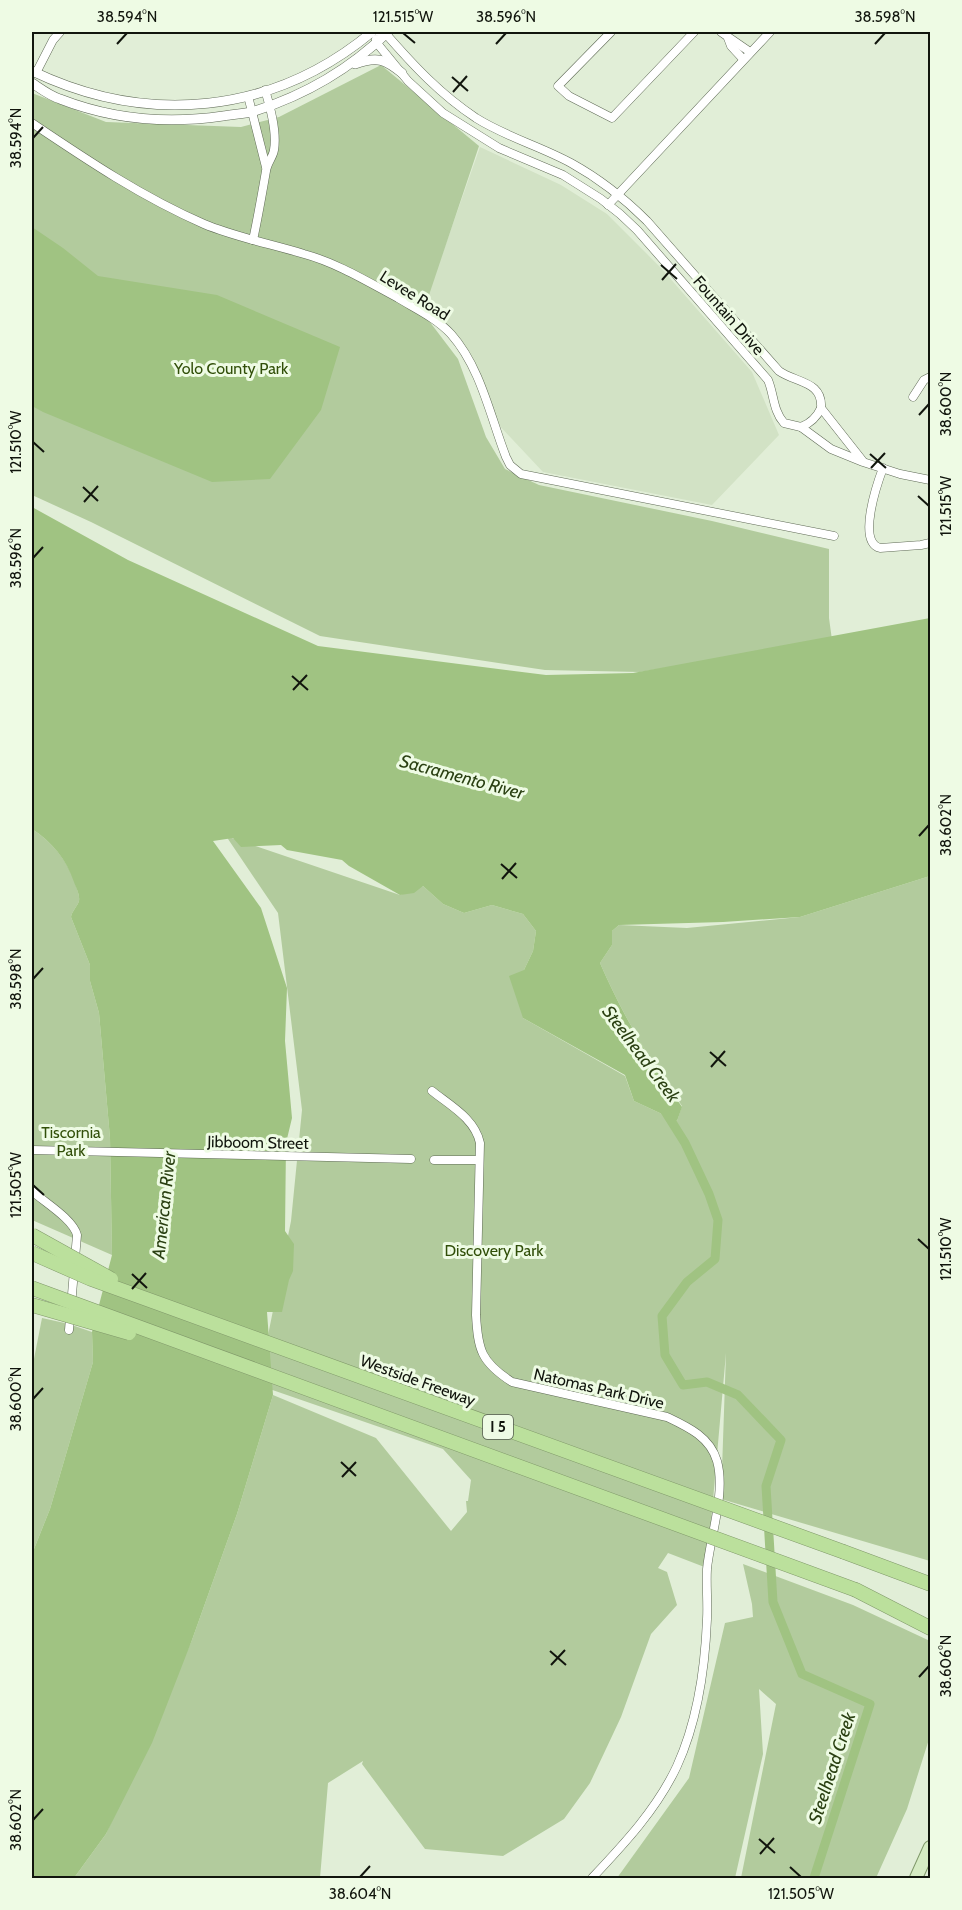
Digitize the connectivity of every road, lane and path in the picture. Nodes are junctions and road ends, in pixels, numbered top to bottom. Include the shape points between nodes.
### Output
1 (60, 32) edge
2 (373, 32) edge
3 (384, 32) edge
4 (611, 32) edge
5 (694, 32) edge
6 (721, 32) edge
7 (770, 32) edge
8 (728, 38) junction
9 (376, 42) junction
10 (750, 52) junction
11 (743, 59) junction
12 (345, 68) junction
13 (34, 72) edge
14 (402, 73) junction
15 (32, 83) edge
16 (265, 90) junction
17 (248, 96) junction
18 (270, 105) junction
19 (253, 111) junction
20 (32, 123) edge
21 (266, 167) junction
22 (617, 194) junction
23 (608, 205) junction
24 (253, 240) junction
25 (930, 377) edge
26 (913, 397) dead end
27 (821, 408) junction
28 (801, 427) junction
29 (863, 462) junction
30 (883, 468) junction
31 (930, 480) edge
32 (834, 536) dead end
33 (930, 543) edge
34 (432, 1091) dead end
35 (36, 1150) edge
36 (411, 1159) dead end
37 (434, 1160) dead end
38 (479, 1160) junction
39 (32, 1191) edge
40 (32, 1235) edge
41 (32, 1253) edge
42 (32, 1288) edge
43 (152, 1301) junction
44 (32, 1305) edge
45 (69, 1330) dead end
46 (227, 1360) junction
47 (844, 1552) junction
48 (930, 1576) edge
49 (930, 1584) edge
50 (856, 1590) junction
51 (930, 1617) edge
52 (930, 1628) edge
53 (930, 1847) edge
54 (592, 1878) edge
55 (916, 1878) edge

1 - 13 street
2 - 9 street, Fountain Drive
2 - 16 street via 308,74
3 - 9 street
3 - 22 street, Fountain Drive via 426,79 477,118 571,163
4 - 5 street via 558,86 612,118
6 - 8 street
7 - 10 street
8 - 10 street
8 - 11 street
9 - 12 street
9 - 14 street, Fountain Drive
10 - 11 street
11 - 22 street
12 - 14 street via 379,59
12 - 18 street
13 - 17 street via 82,92 156,105 209,103
14 - 23 street, Fountain Drive via 423,96 469,131 563,175
15 - 19 street via 58,99 130,117 177,120
16 - 17 street
16 - 18 street
17 - 19 street
18 - 19 street
18 - 21 street via 275,142
19 - 21 street
20 - 24 street, Levee Road via 168,208
21 - 24 street
22 - 23 street
22 - 27 street, Fountain Drive via 647,221 779,370 818,390
23 - 28 street, Fountain Drive via 637,230 768,380 780,418
24 - 32 street, Levee Road via 305,254 356,275 429,316 450,333 473,367 510,465 521,474
25 - 26 street
27 - 28 street via 810,423
27 - 29 street, Fountain Drive
28 - 29 street, Fountain Drive via 831,449
29 - 30 street, Fountain Drive
30 - 31 street, Fountain Drive
30 - 33 street via 873,498 871,543 880,548
34 - 38 street, Natomas Park Drive via 478,1133
35 - 36 street, Jibboom Street
37 - 38 street
38 - 54 street, Natomas Park Drive via 476,1315 478,1342 485,1358 512,1382 668,1417 704,1438 717,1462 718,1508 708,1568 704,1669 694,1719 676,1766 644,1820
39 - 45 street via 76,1229
40 - 43 highway, bridge
41 - 43 highway, Westside Freeway / I 5, bridge
42 - 46 highway, I 5, bridge
43 - 47 highway, Westside Freeway / I 5, bridge
44 - 46 highway, bridge
46 - 50 highway, I 5, bridge
47 - 48 highway
47 - 49 highway, Westside Freeway / I 5
50 - 51 highway, I 5
50 - 52 highway
53 - 55 main road

